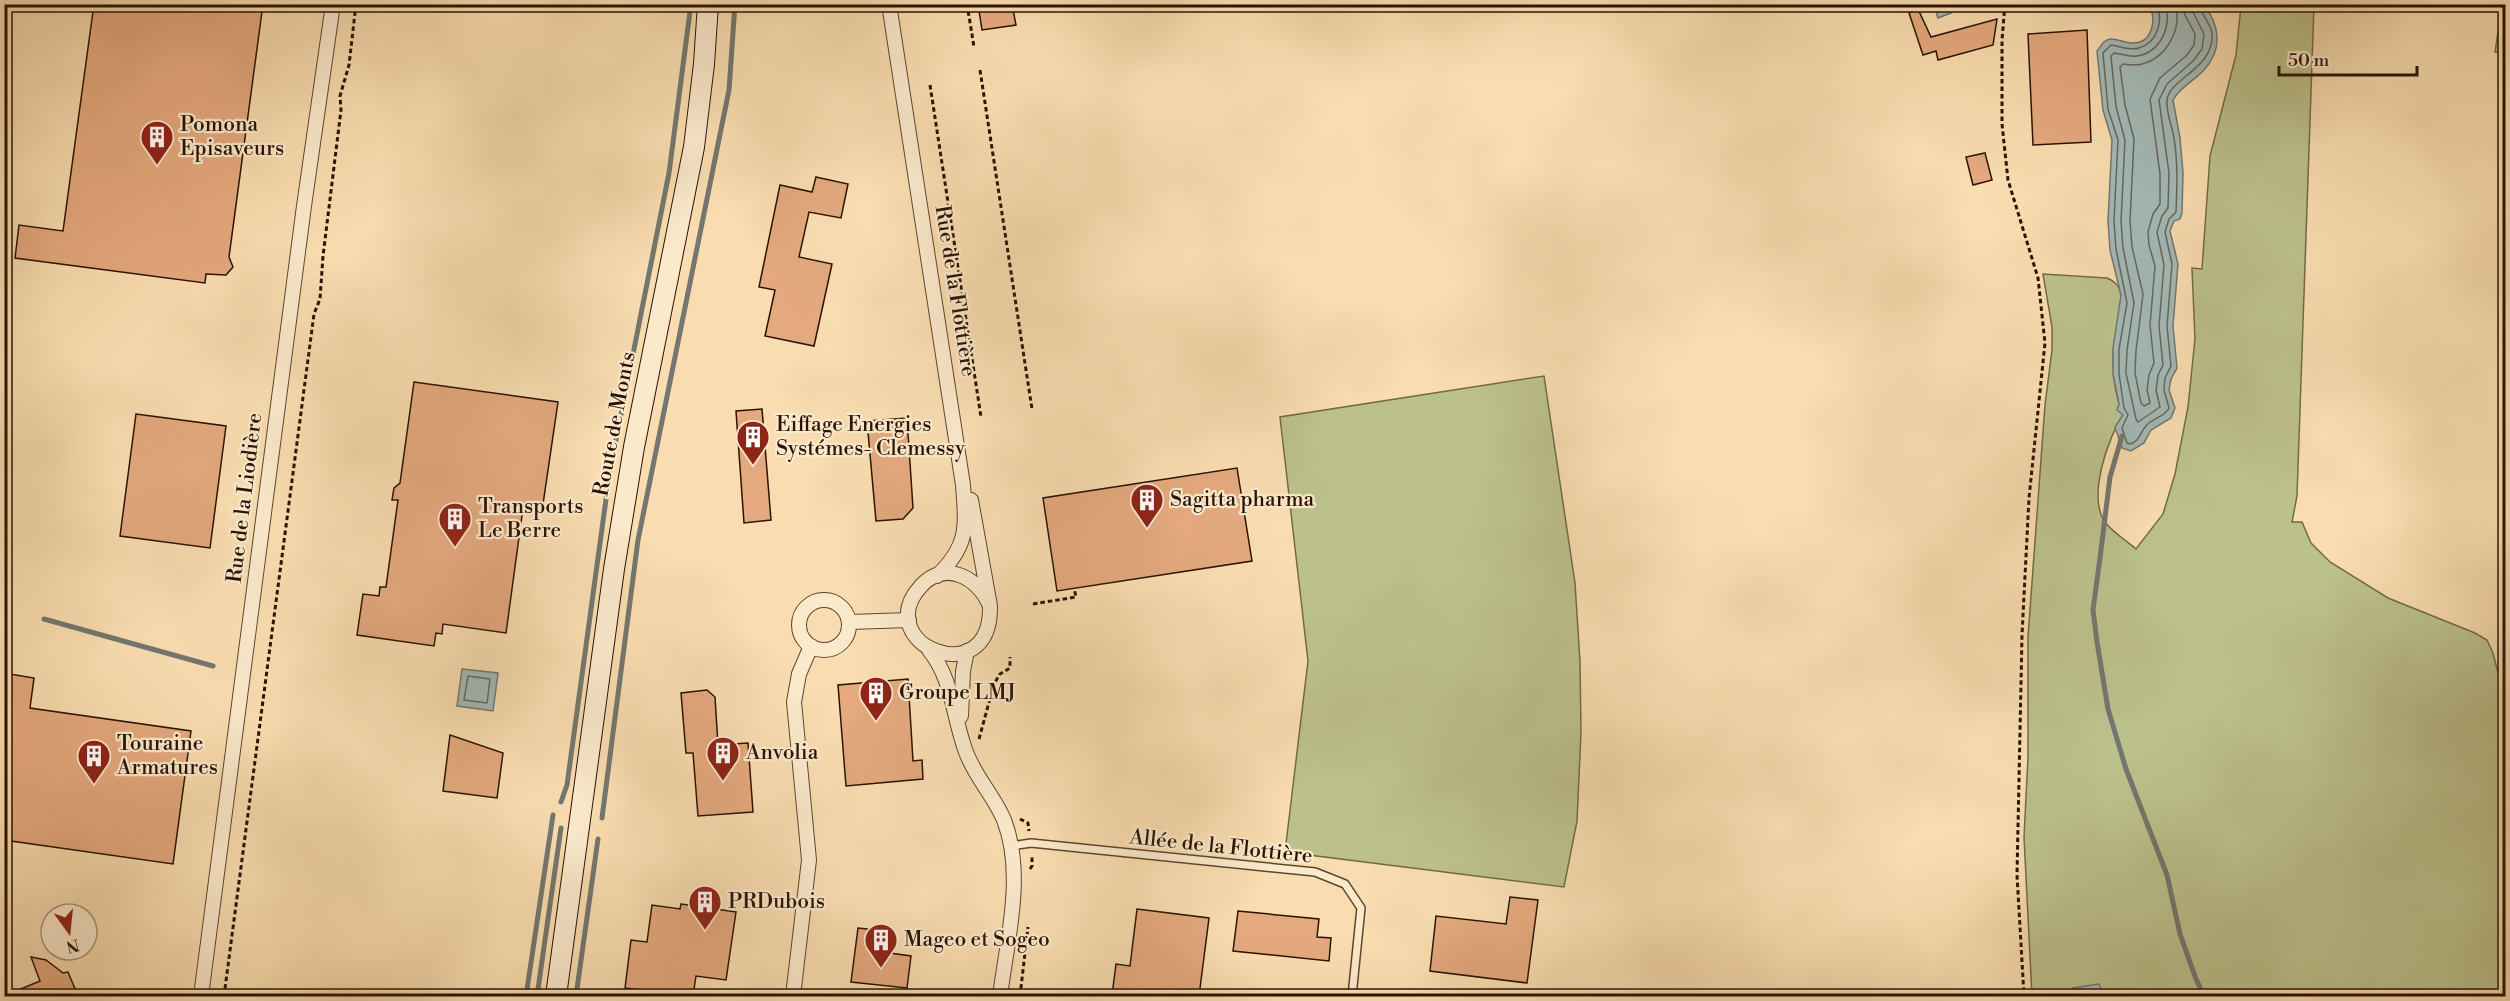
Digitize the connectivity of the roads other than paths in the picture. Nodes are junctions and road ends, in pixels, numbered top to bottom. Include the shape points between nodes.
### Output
1 (333, 4) edge
2 (708, 4) edge
3 (889, 4) edge
4 (963, 485) junction
5 (937, 576) junction
6 (990, 606) junction
7 (909, 620) junction
8 (850, 622) junction
9 (811, 646) junction
10 (929, 650) junction
11 (967, 651) junction
12 (966, 754) junction
13 (1011, 846) junction
14 (201, 996) edge
15 (556, 996) edge
16 (794, 996) edge
17 (1000, 996) edge
18 (1352, 996) edge

1 - 14 street, Rue de la Liodière
2 - 15 main road, Route de Monts via 694,147 614,568
3 - 4 street, Rue de la Flottière
4 - 5 street, Rue de la Flottière via 962,540
4 - 6 street via 974,511
5 - 6 street via 964,576 976,583
5 - 7 street via 924,582 915,593
6 - 11 street via 986,633
7 - 8 street
7 - 10 street via 916,637
8 - 9 street via 846,638 834,648
8 - 9 street via 836,602 811,603 804,609 799,625
9 - 16 street via 799,674 794,702 809,860
10 - 11 street via 953,655
10 - 12 street via 944,673
11 - 12 street via 961,716
12 - 13 street via 1002,816
13 - 17 street via 1013,884
13 - 18 lane, Allée de la Flottière via 1031,843 1315,872 1345,884 1361,908

